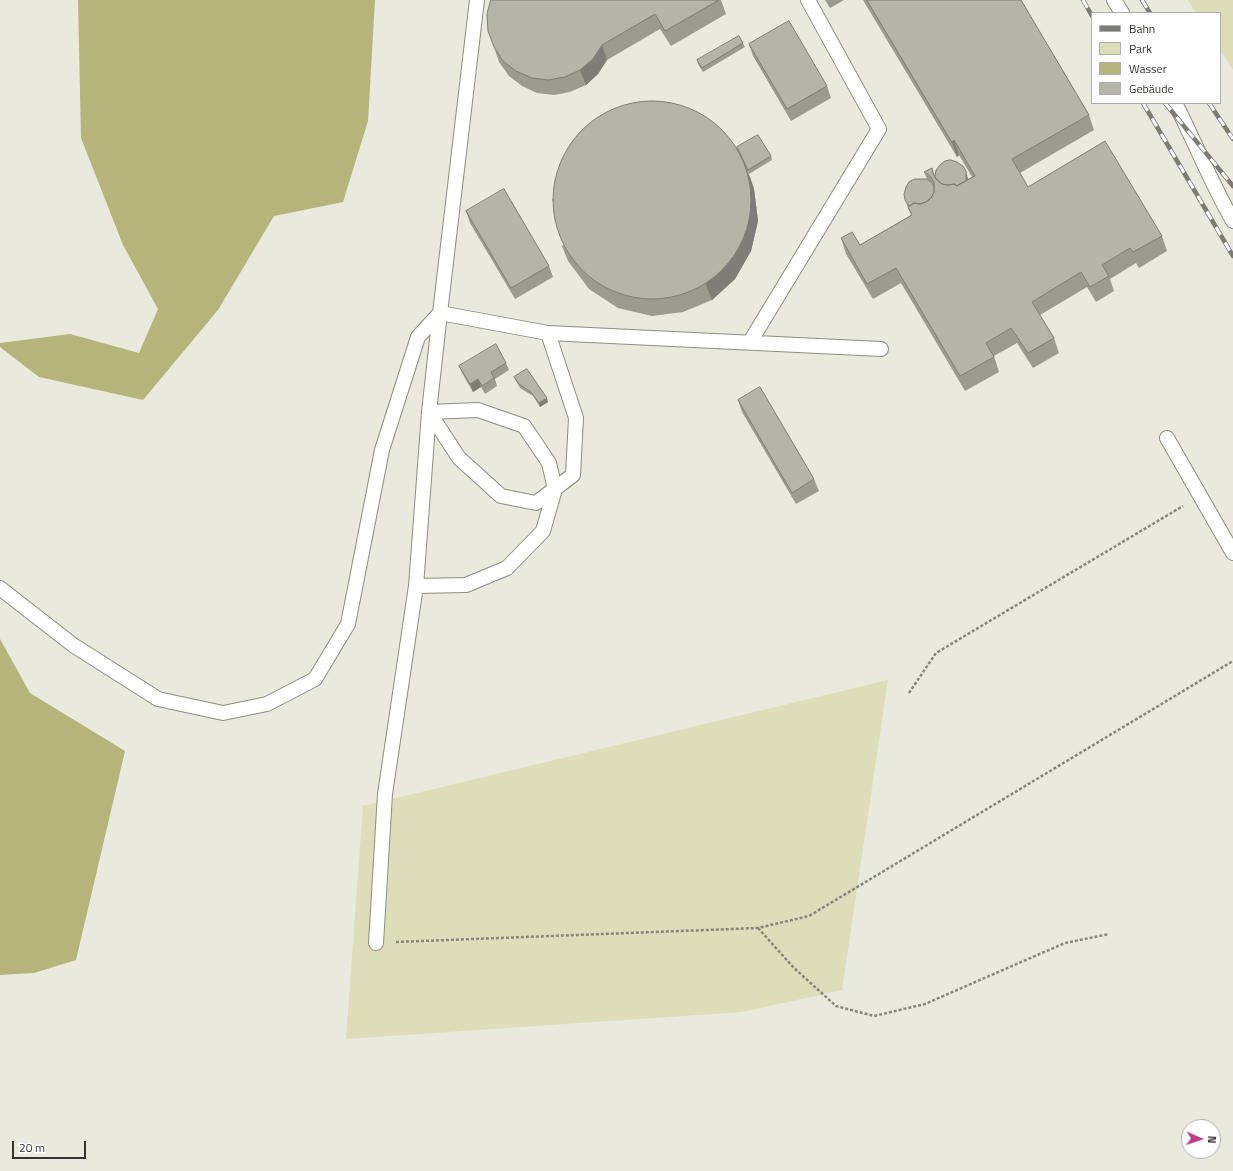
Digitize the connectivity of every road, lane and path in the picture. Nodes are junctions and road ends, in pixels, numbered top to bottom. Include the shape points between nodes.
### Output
1 (477, 0) edge
2 (808, 0) edge
3 (1114, 0) edge
4 (1121, 12) edge
5 (1176, 104) edge
6 (1233, 221) edge
7 (440, 313) junction
8 (548, 333) junction
9 (750, 342) junction
10 (881, 349) dead end
11 (429, 412) junction
12 (1167, 438) dead end
13 (555, 489) junction
14 (1200, 496) junction
15 (1233, 553) edge
16 (416, 586) junction
17 (0, 588) edge
18 (1233, 661) edge
19 (909, 693) dead end
20 (758, 928) junction
21 (1109, 934) dead end
22 (376, 943) joint

1 - 7 lane
2 - 9 lane via 879,129
3 - 4 lane
5 - 6 lane via 1215,190
7 - 8 lane
7 - 11 lane
7 - 17 lane via 418,337 382,450 348,624 315,680 267,704 223,713 158,699 74,645
8 - 9 lane
8 - 13 lane via 576,418 573,475
9 - 10 lane
11 - 13 lane via 478,410 524,426 549,463
11 - 13 lane via 459,458 501,496 536,503
11 - 16 lane
12 - 14 lane
13 - 16 lane via 543,531 507,568 466,585
14 - 15 lane
14 - 19 path via 936,653
16 - 22 lane via 385,794
18 - 20 path via 809,916
20 - 21 path via 794,968 836,1006 874,1016 925,1004 1065,943
20 - 22 path

